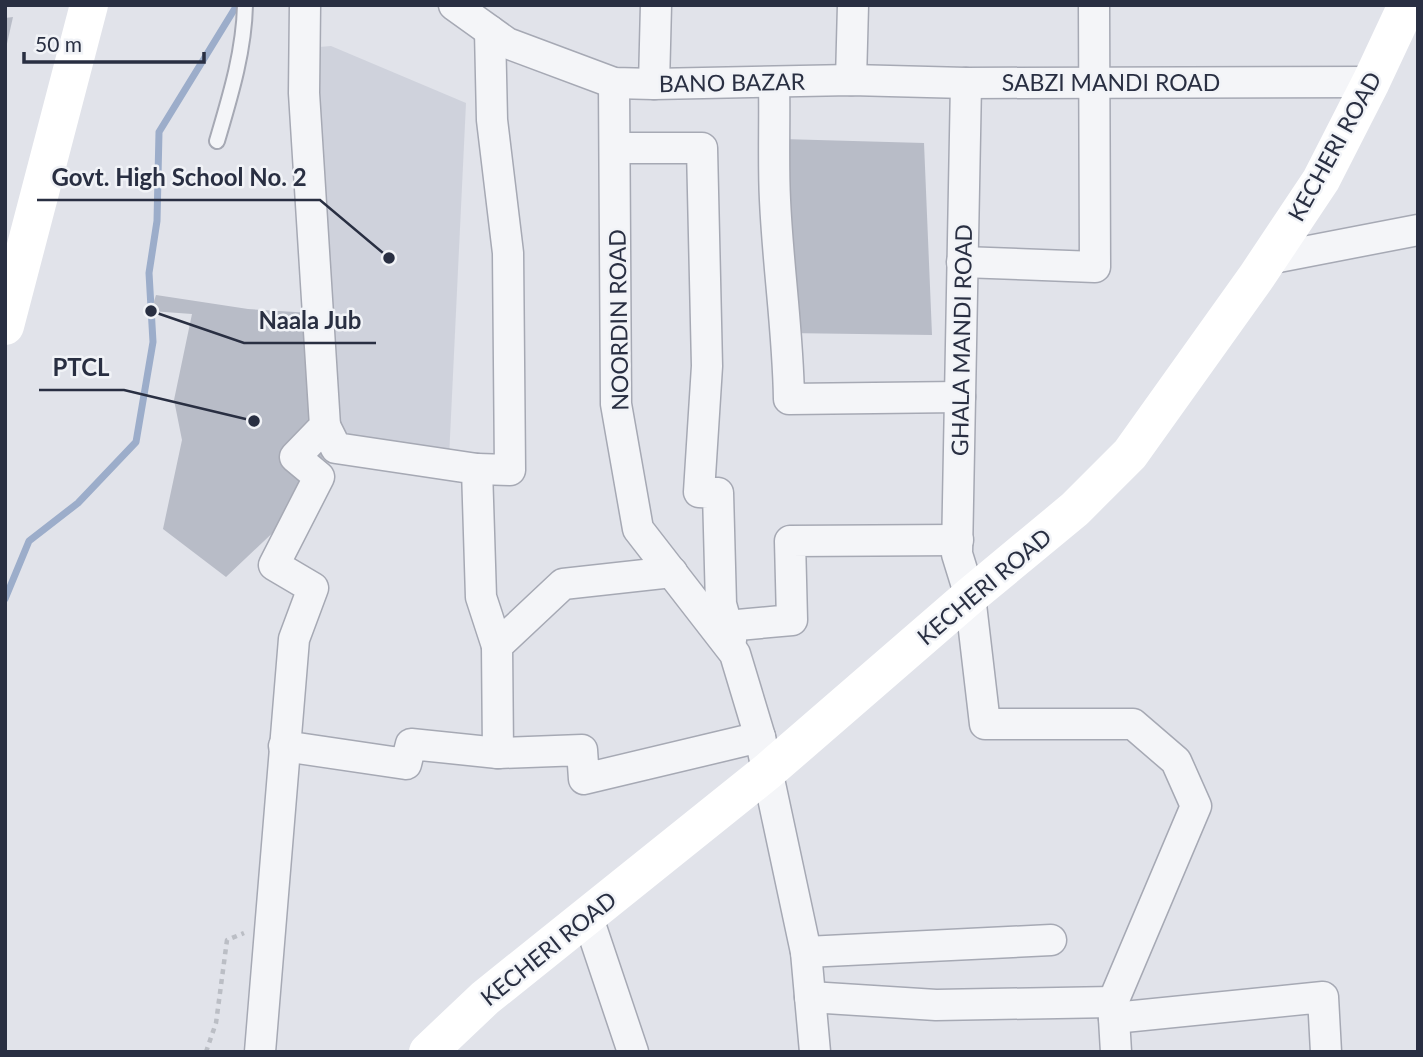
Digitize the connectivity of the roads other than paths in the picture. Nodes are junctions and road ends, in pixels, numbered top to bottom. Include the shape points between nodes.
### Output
1 (89, 5) edge
2 (244, 5) edge
3 (305, 5) edge
4 (454, 5) edge
5 (656, 5) edge
6 (853, 5) edge
7 (1094, 5) edge
8 (1407, 5) edge
9 (490, 31) junction
10 (851, 80) junction
11 (774, 82) junction
12 (1371, 82) junction
13 (614, 83) junction
14 (966, 83) junction
15 (1096, 83) junction
16 (654, 85) junction
17 (216, 141) dead end
18 (615, 148) junction
19 (1418, 230) edge
20 (1268, 259) junction
21 (962, 262) junction
22 (5, 326) edge
23 (960, 397) junction
24 (325, 426) junction
25 (477, 469) junction
26 (958, 540) junction
27 (672, 572) junction
28 (970, 596) junction
29 (731, 640) junction
30 (497, 646) junction
31 (284, 746) junction
32 (498, 753) junction
33 (764, 754) junction
34 (587, 915) junction
35 (1051, 940) dead end
36 (806, 952) junction
37 (810, 997) junction
38 (1113, 1010) junction
39 (260, 1052) edge
40 (428, 1052) edge
41 (633, 1052) edge
42 (815, 1052) edge
43 (1116, 1052) edge
44 (1326, 1052) edge

1 - 22 street
2 - 17 lane via 235,77
3 - 24 street via 304,93
4 - 9 street, BANO BAZAR
5 - 16 street
6 - 10 street
7 - 15 street
8 - 12 street, KECHERI ROAD
9 - 13 street, BANO BAZAR via 508,43
9 - 25 street via 492,120 508,253 510,470
10 - 11 street, BANO BAZAR
10 - 14 street, SABZI MANDI ROAD
11 - 16 street, BANO BAZAR
11 - 23 street via 775,199 789,399
12 - 15 street, SABZI MANDI ROAD
12 - 20 street, KECHERI ROAD via 1321,180
13 - 16 street, BANO BAZAR
13 - 18 street, NOORDIN ROAD
14 - 15 street, SABZI MANDI ROAD
14 - 21 street, GHALA MANDI ROAD
15 - 21 street via 1095,267
18 - 27 street, NOORDIN ROAD via 616,404 638,528
18 - 29 street via 702,148 707,366 699,492 718,492 721,604
19 - 20 street
20 - 28 street, KECHERI ROAD via 1130,454 1075,509
21 - 23 street, GHALA MANDI ROAD
23 - 26 street, GHALA MANDI ROAD
24 - 25 street via 336,447
24 - 31 street via 295,457 319,477 274,565 313,588 294,639
25 - 30 street via 481,597
26 - 28 street, GHALA MANDI ROAD via 957,554
26 - 29 street via 790,541 792,620
27 - 29 street, NOORDIN ROAD
27 - 30 street via 563,584
28 - 33 street, KECHERI ROAD
28 - 38 street, GHALA MANDI ROAD via 985,723 1133,724 1176,761 1196,806
29 - 33 street, NOORDIN ROAD
30 - 32 street
31 - 32 street via 406,764 411,744
31 - 39 street
32 - 33 street via 582,750 584,779
33 - 34 street, KECHERI ROAD
33 - 36 street, NOORDIN ROAD
34 - 40 street, KECHERI ROAD via 485,998
34 - 41 street
35 - 36 street
36 - 37 street, NOORDIN ROAD
37 - 38 street
37 - 42 street, NOORDIN ROAD
38 - 43 street
38 - 44 street via 1323,997

